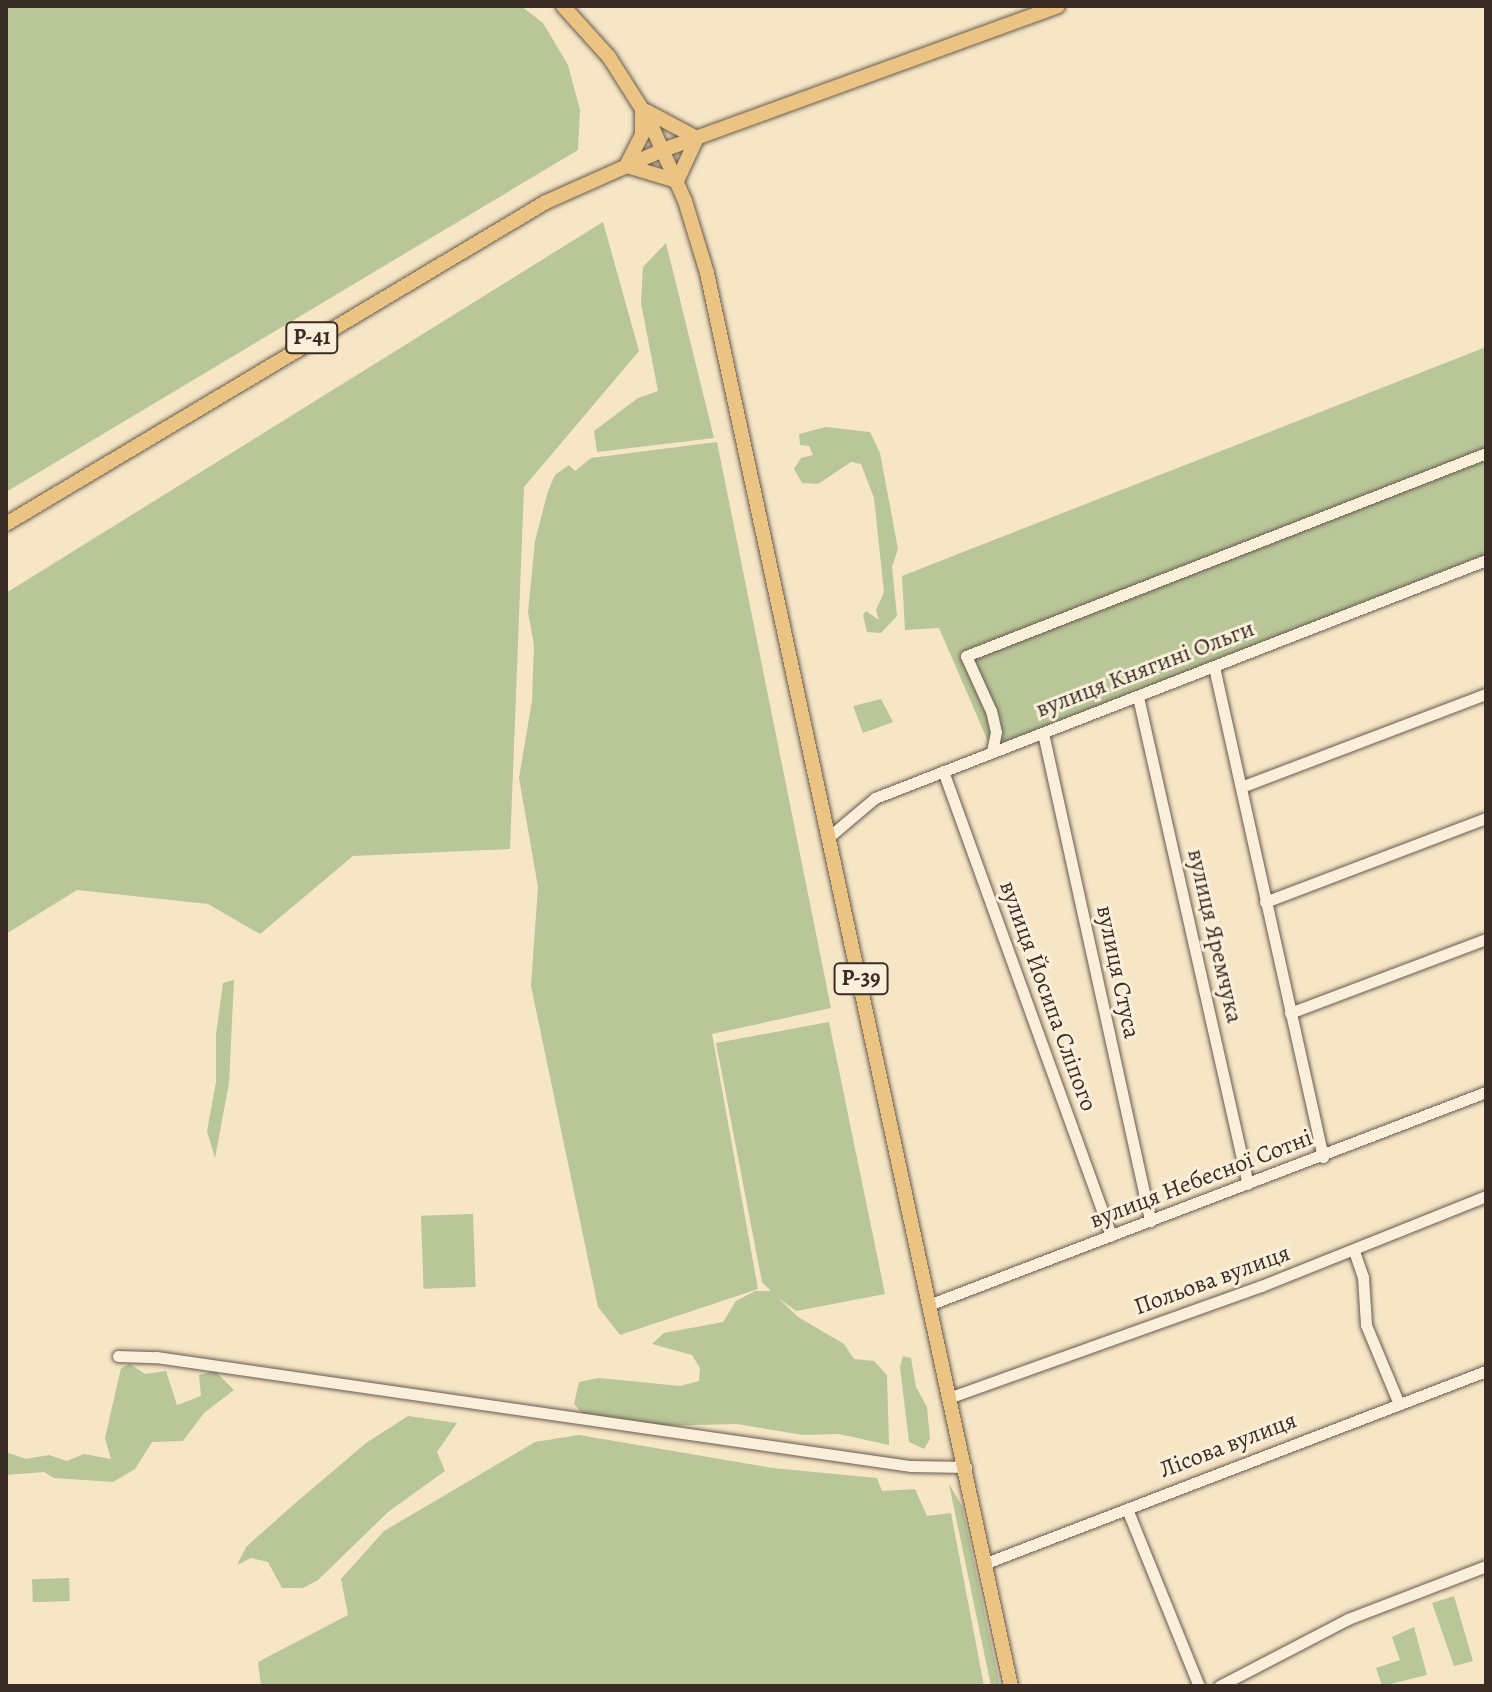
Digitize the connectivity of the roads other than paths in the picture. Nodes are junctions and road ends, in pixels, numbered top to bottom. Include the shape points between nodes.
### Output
1 (563, 6) edge
2 (1058, 6) edge
3 (642, 108) junction
4 (697, 138) junction
5 (663, 150) junction
6 (626, 166) junction
7 (677, 181) junction
8 (1486, 453) edge
9 (6, 524) edge
10 (1486, 560) edge
11 (1214, 667) junction
12 (1486, 694) edge
13 (1138, 697) junction
14 (1043, 733) junction
15 (992, 752) junction
16 (943, 771) junction
17 (1241, 787) junction
18 (1486, 818) edge
19 (830, 836) junction
20 (1265, 902) junction
21 (1486, 939) edge
22 (1290, 1013) junction
23 (1486, 1092) edge
24 (1323, 1157) junction
25 (1248, 1184) junction
26 (1486, 1196) edge
27 (1150, 1221) junction
28 (1111, 1236) junction
29 (1354, 1251) junction
30 (931, 1304) junction
31 (118, 1356) dead end
32 (1486, 1371) edge
33 (951, 1397) junction
34 (1399, 1404) junction
35 (966, 1467) junction
36 (1127, 1509) junction
37 (986, 1563) junction
38 (1486, 1566) edge
39 (1011, 1686) edge
40 (1199, 1686) edge
41 (1219, 1686) edge

1 - 3 main road, Р-39 via 609,57
2 - 4 main road, Р-41
3 - 4 main road
3 - 5 main road, Р-39
3 - 6 main road via 642,135
4 - 5 main road, Р-41
4 - 7 main road
5 - 6 main road, Р-41
5 - 7 main road, Р-39
6 - 7 main road
6 - 9 main road, Р-41 via 546,202 434,265
7 - 19 main road, Р-39 via 723,335
8 - 15 street via 966,656 991,711 996,732
10 - 11 street, вулиця Княгині Ольги
11 - 13 street, вулиця Княгині Ольги
11 - 17 street
12 - 17 street
13 - 14 street, вулиця Княгині Ольги
13 - 25 street, вулиця Яремчука
14 - 15 street, вулиця Княгині Ольги
14 - 27 street, вулиця Стуса
15 - 16 street, вулиця Княгині Ольги
16 - 19 street, вулиця Княгині Ольги via 875,798
16 - 28 street, вулиця Йосипа Сліпого
17 - 20 street
18 - 20 street
19 - 30 main road, Р-39
20 - 22 street
21 - 22 street
22 - 24 street
23 - 24 street, вулиця Небесної Сотні
24 - 25 street, вулиця Небесної Сотні
25 - 27 street, вулиця Небесної Сотні
26 - 29 street, Польова вулиця
27 - 28 street, вулиця Небесної Сотні
28 - 30 street, вулиця Небесної Сотні
29 - 33 street, Польова вулиця
29 - 34 street via 1363,1277 1366,1325
30 - 33 main road, Р-39
31 - 35 street via 156,1357 911,1466
32 - 34 street, Лісова вулиця
33 - 35 main road, Р-39
34 - 36 street, Лісова вулиця
35 - 37 main road, Р-39
36 - 37 street, Лісова вулиця
36 - 40 street
37 - 39 main road, Р-39
38 - 41 street via 1348,1619

